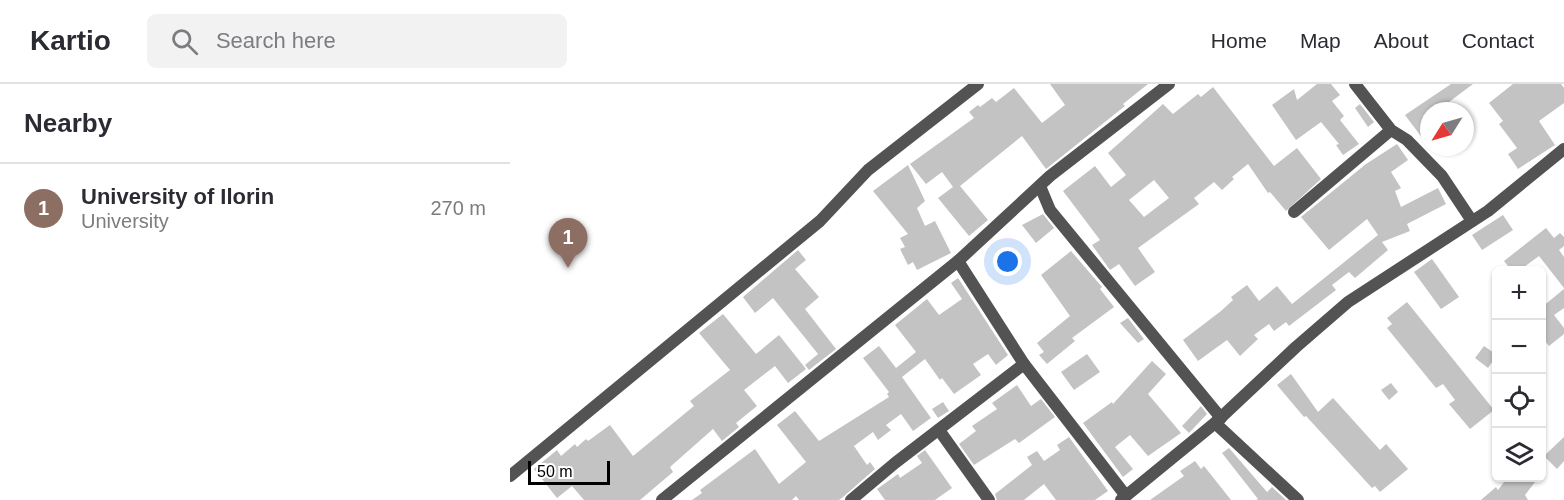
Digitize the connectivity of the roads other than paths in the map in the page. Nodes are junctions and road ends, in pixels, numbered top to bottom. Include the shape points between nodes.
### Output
1 (978, 84) edge
2 (1169, 84) edge
3 (1355, 84) edge
4 (1391, 130) junction
5 (1564, 148) edge
6 (1040, 186) junction
7 (1294, 212) dead end
8 (1472, 221) junction
9 (958, 261) junction
10 (1024, 364) junction
11 (1218, 420) junction
12 (939, 430) junction
13 (510, 476) edge
14 (1124, 498) edge
15 (853, 499) edge
16 (662, 500) edge
17 (989, 500) edge
18 (1298, 500) edge

1 - 13 street via 868,170 820,221
2 - 6 street
3 - 4 street
4 - 7 street
4 - 8 street via 1436,169
5 - 8 street
6 - 9 street
6 - 11 street via 1050,210
8 - 11 street via 1348,302
9 - 10 street
9 - 16 street
10 - 12 street
10 - 14 street
11 - 14 street
11 - 18 street
12 - 15 street
12 - 17 street

